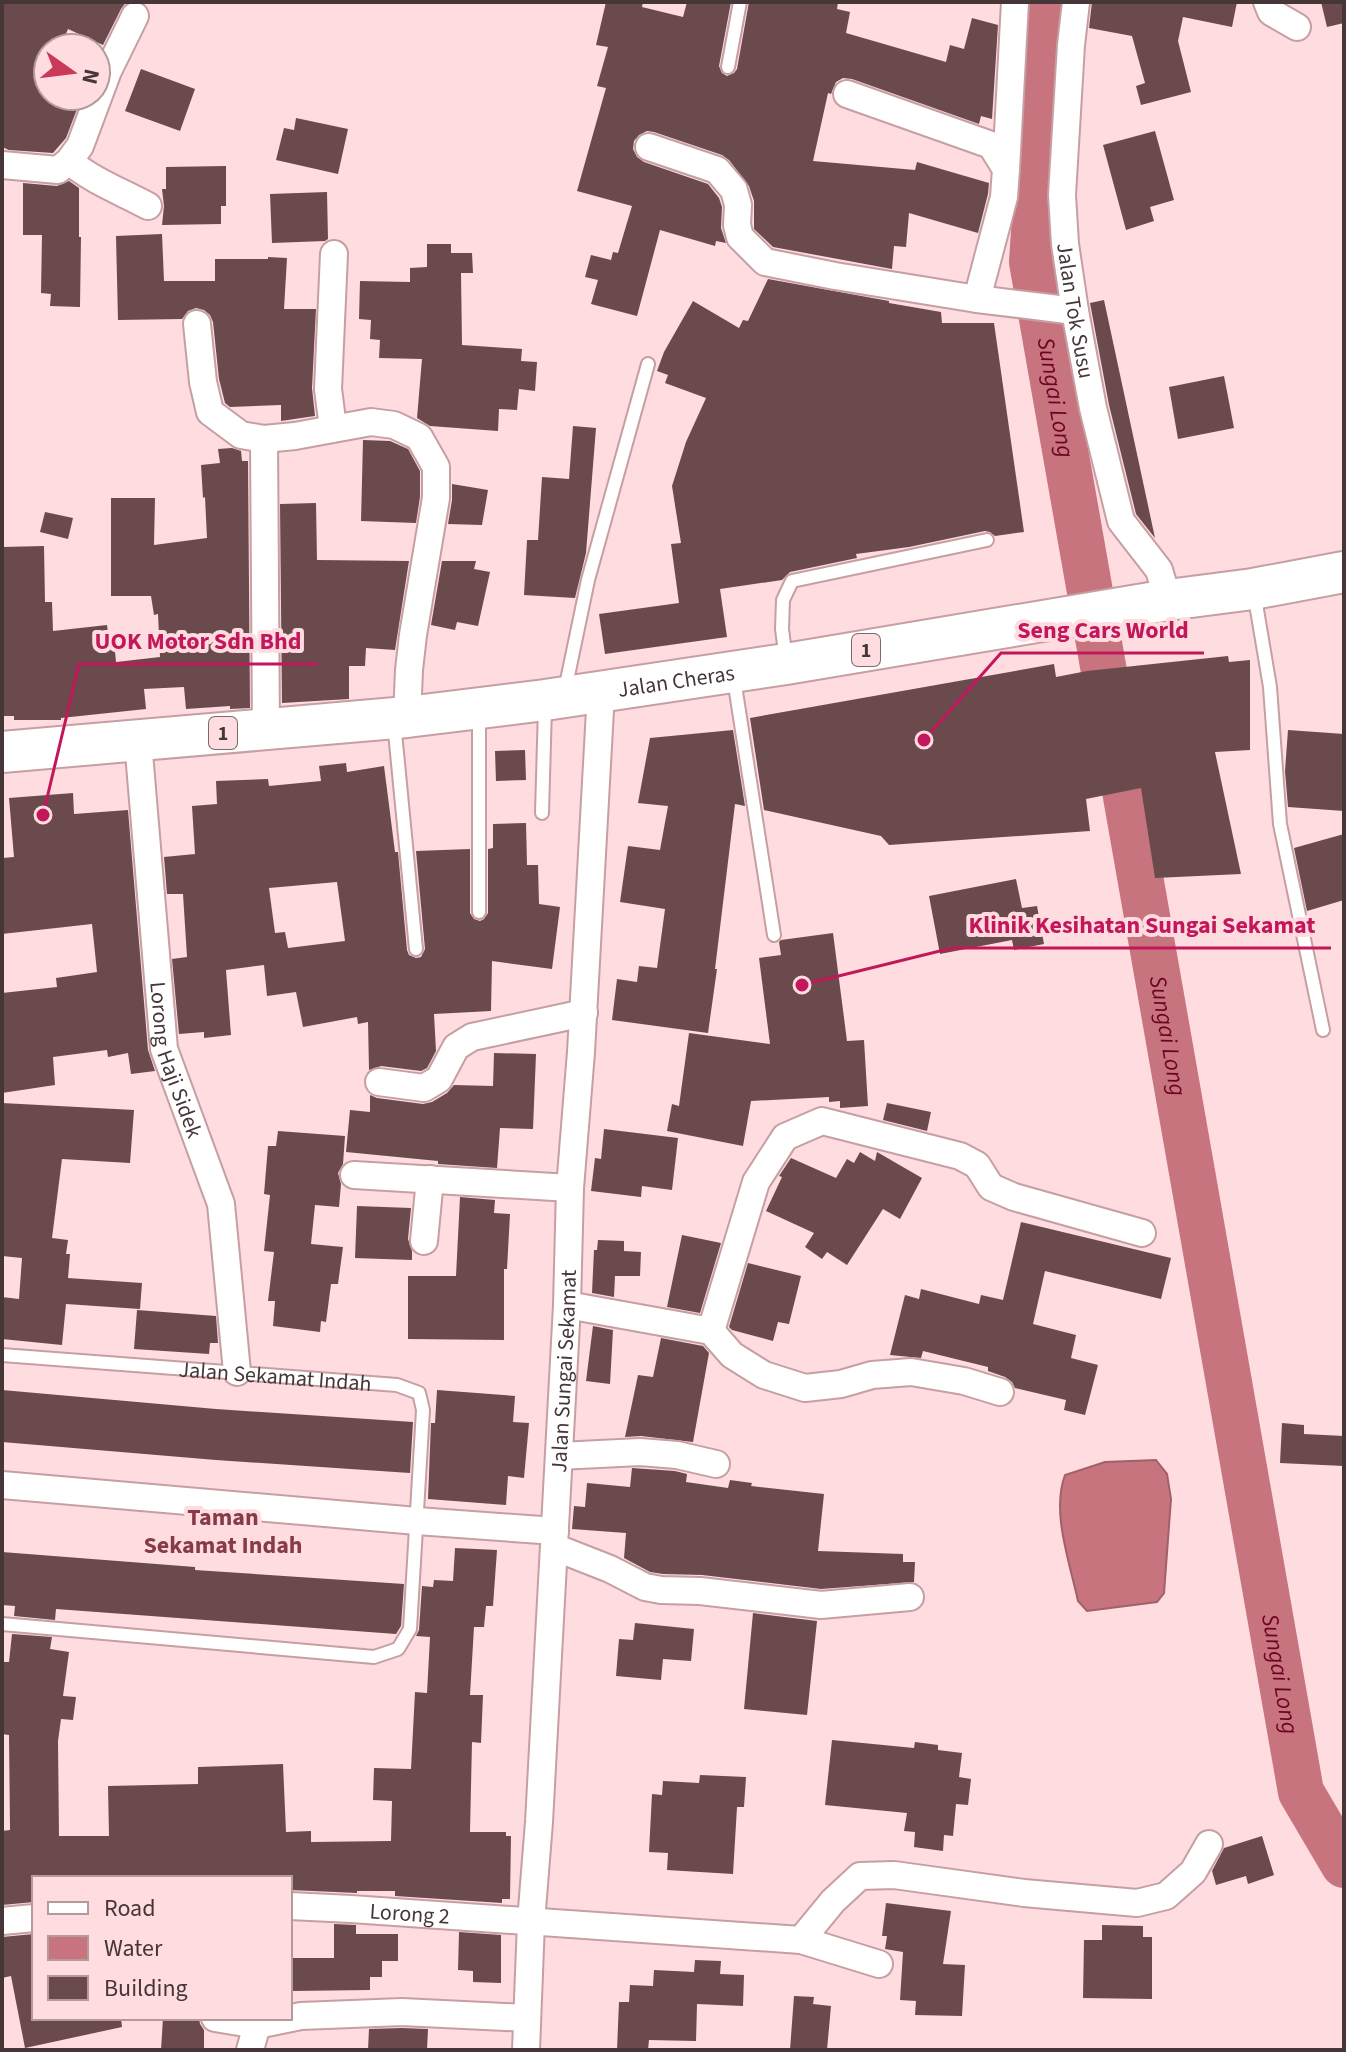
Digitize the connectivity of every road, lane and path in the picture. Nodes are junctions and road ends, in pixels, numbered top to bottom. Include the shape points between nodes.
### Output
1 (740, 2) edge
2 (1015, 2) edge
3 (1076, 2) edge
4 (1267, 2) edge
5 (135, 16) dead end
6 (1297, 27) dead end
7 (728, 67) dead end
8 (847, 94) dead end
9 (649, 147) dead end
10 (69, 161) junction
11 (2, 165) edge
12 (1006, 169) junction
13 (148, 206) dead end
14 (334, 254) dead end
15 (983, 300) junction
16 (1067, 310) junction
17 (197, 324) dead end
18 (648, 364) dead end
19 (333, 428) junction
20 (264, 439) junction
21 (987, 540) dead end
22 (1344, 572) edge
23 (1253, 589) junction
24 (1149, 603) junction
25 (786, 664) junction
26 (733, 672) junction
27 (570, 696) junction
28 (479, 708) junction
29 (400, 718) junction
30 (266, 730) junction
31 (138, 741) junction
32 (2, 752) edge
33 (542, 813) dead end
34 (479, 912) dead end
35 (774, 935) dead end
36 (416, 949) dead end
37 (584, 1013) junction
38 (1323, 1030) dead end
39 (379, 1082) dead end
40 (354, 1175) dead end
41 (430, 1179) junction
42 (570, 1188) junction
43 (1142, 1233) dead end
44 (424, 1241) dead end
45 (567, 1305) junction
46 (711, 1331) junction
47 (2, 1355) edge
48 (237, 1372) junction
49 (1000, 1392) dead end
50 (559, 1456) junction
51 (716, 1464) dead end
52 (2, 1485) edge
53 (417, 1521) junction
54 (554, 1539) junction
55 (910, 1597) dead end
56 (2, 1624) edge
57 (1209, 1844) dead end
58 (292, 1906) edge
59 (32, 1918) edge
60 (2, 1921) edge
61 (531, 1922) junction
62 (801, 1940) junction
63 (879, 1964) dead end
64 (292, 2018) edge
65 (527, 2018) junction
66 (227, 2020) edge
67 (281, 2020) edge
68 (257, 2025) junction
69 (250, 2050) edge
70 (526, 2050) edge

1 - 7 lane
2 - 12 street
3 - 16 street, Jalan Tok Susu via 1062,195
4 - 6 street via 1271,12
5 - 10 street
8 - 12 street via 991,145
9 - 15 street via 717,170 734,190 740,237 765,262
10 - 11 street via 58,170
10 - 13 street via 85,175
12 - 15 street
14 - 19 street via 328,389
15 - 16 street
16 - 24 street, Jalan Tok Susu via 1121,521 1159,570
17 - 20 street via 210,412 241,435
18 - 27 lane via 588,580
19 - 20 street
19 - 29 street via 371,422 394,425 419,437 436,467 436,498
20 - 30 street
21 - 25 lane via 792,581 783,600
22 - 23 main road, Jalan Cheras / 1
23 - 24 main road, Jalan Cheras / 1
23 - 38 lane via 1270,687 1280,824
24 - 25 main road, Jalan Cheras / 1
25 - 26 main road, Jalan Cheras / 1
26 - 27 main road, Jalan Cheras / 1
26 - 35 lane
27 - 28 main road, Jalan Cheras / 1
27 - 33 lane
27 - 37 street, Jalan Sungai Sekamat
28 - 29 main road, Jalan Cheras / 1
28 - 34 lane
29 - 30 main road, Jalan Cheras / 1
29 - 36 lane
30 - 31 main road, Jalan Cheras / 1
31 - 32 main road, Jalan Cheras / 1
31 - 48 street, Lorong Haji Sidek via 164,1049 221,1204
37 - 39 street via 472,1037 456,1047 439,1079 424,1088
37 - 42 street, Jalan Sungai Sekamat
40 - 41 street
41 - 42 street
41 - 44 street
42 - 45 street, Jalan Sungai Sekamat
43 - 46 street via 991,1187 977,1165 960,1156 822,1121 785,1137 756,1182
45 - 46 street
45 - 50 street, Jalan Sungai Sekamat
46 - 49 street via 732,1355 764,1375 805,1388 911,1372
47 - 48 lane, Jalan Sekamat Indah
48 - 53 lane, Jalan Sekamat Indah via 397,1385 419,1393 423,1410
50 - 51 street via 640,1452
50 - 54 street, Jalan Sungai Sekamat
52 - 53 street
53 - 54 street
53 - 56 lane, Jalan Sekamat Indah via 410,1629 398,1649 374,1657
54 - 55 street via 645,1587 661,1590 821,1605
54 - 61 street, Jalan Sungai Sekamat
57 - 62 street via 1193,1872 1166,1896 1137,1903 894,1875 860,1876
58 - 61 street, Lorong 2
59 - 60 street
61 - 62 street, Lorong 2
61 - 65 street, Jalan Sungai Sekamat
62 - 63 street, Lorong 2
64 - 65 street via 402,2012
65 - 70 street, Jalan Sungai Sekamat
66 - 68 street
67 - 68 street
68 - 69 street

